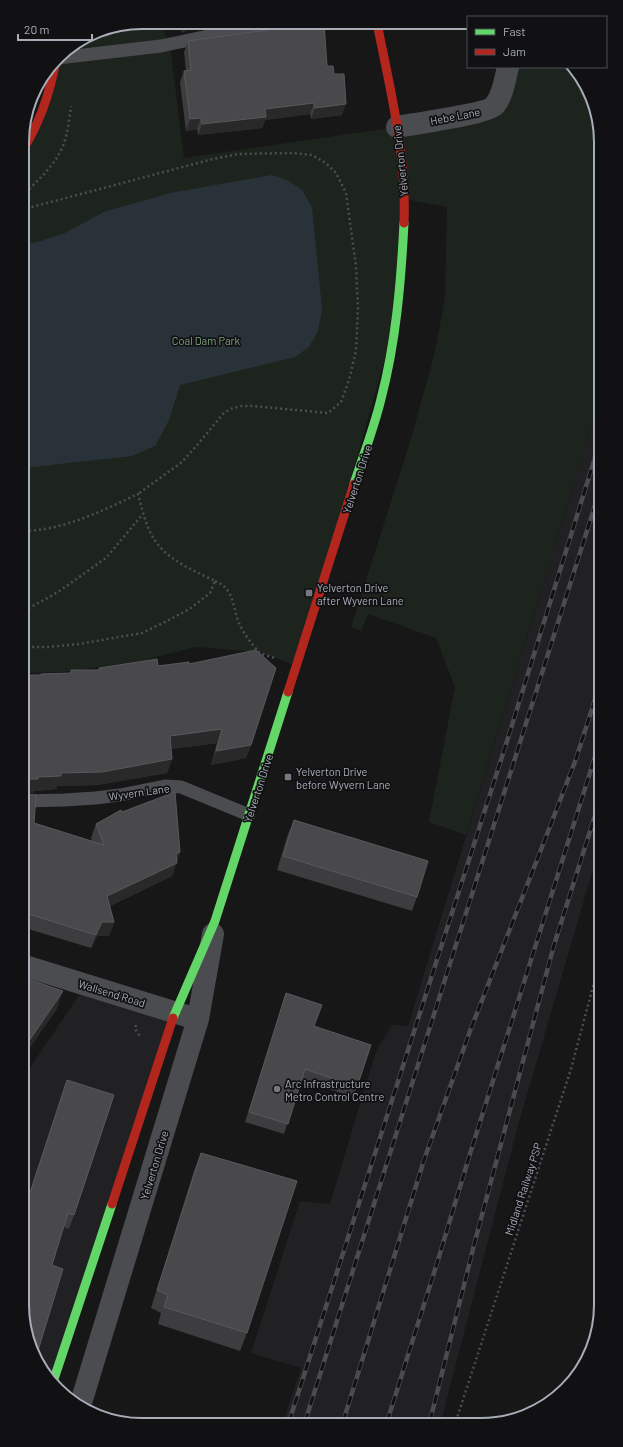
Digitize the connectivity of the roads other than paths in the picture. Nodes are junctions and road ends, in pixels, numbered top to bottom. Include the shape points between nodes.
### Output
1 (231, 29) edge
2 (378, 29) edge
3 (67, 58) edge
4 (508, 68) edge
5 (55, 70) edge
6 (397, 127) junction
7 (29, 138) edge
8 (29, 801) edge
9 (249, 815) junction
10 (215, 921) junction
11 (29, 967) edge
12 (175, 1012) junction
13 (198, 1019) junction
14 (55, 1377) edge
15 (82, 1401) edge

1 - 3 lane via 161,46
2 - 6 street, Yelverton Drive
4 - 6 street, Hebe Lane via 495,106 486,110
5 - 7 street via 50,93
6 - 9 street, Yelverton Drive via 404,184 404,219 401,278 386,380 372,434
8 - 9 lane, Wyvern Lane via 95,798 165,786 181,787
9 - 10 street, Yelverton Drive
10 - 12 street, Yelverton Drive
10 - 13 street, Yelverton Drive
11 - 12 street, Wallsend Road
12 - 13 street, Wallsend Road
12 - 14 street, Yelverton Drive
13 - 15 street, Yelverton Drive

